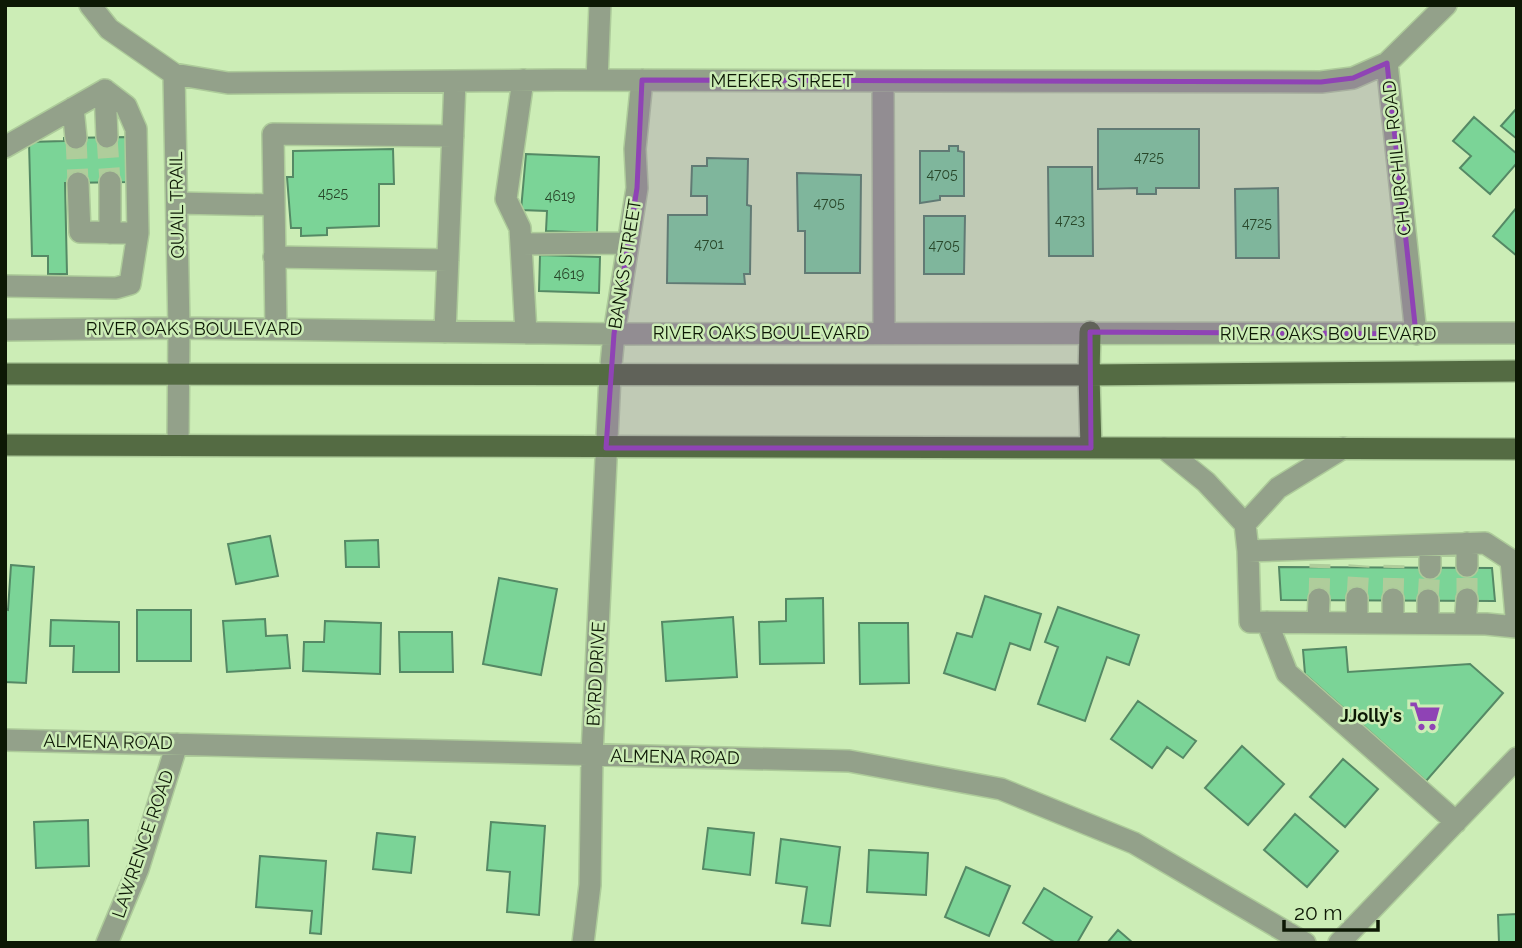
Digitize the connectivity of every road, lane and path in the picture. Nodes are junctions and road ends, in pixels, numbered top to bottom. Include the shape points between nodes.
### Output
1 (90, 5) edge
2 (600, 5) edge
3 (1446, 5) edge
4 (1387, 63) junction
5 (174, 74) junction
6 (523, 80) junction
7 (597, 80) junction
8 (642, 80) junction
9 (455, 81) junction
10 (883, 81) junction
11 (105, 90) junction
12 (73, 108) junction
13 (453, 136) junction
14 (107, 137) tunnel mouth
15 (76, 138) tunnel mouth
16 (5, 147) edge
17 (110, 182) tunnel mouth
18 (78, 183) tunnel mouth
19 (177, 203) junction
20 (274, 205) junction
21 (110, 233) junction
22 (138, 233) junction
23 (628, 243) junction
24 (521, 244) junction
25 (274, 257) junction
26 (448, 260) junction
27 (5, 286) edge
28 (179, 328) junction
29 (276, 329) junction
30 (5, 330) edge
31 (445, 332) junction
32 (1090, 332) junction
33 (526, 333) junction
34 (884, 333) junction
35 (1517, 333) edge
36 (614, 334) junction
37 (1416, 334) junction
38 (1517, 371) edge
39 (179, 373) junction
40 (5, 374) edge
41 (610, 375) junction
42 (1089, 375) junction
43 (5, 445) edge
44 (178, 445) junction
45 (606, 448) junction
46 (1091, 448) junction
47 (1164, 448) junction
48 (1343, 448) junction
49 (1517, 449) edge
50 (1245, 524) junction
51 (1467, 543) junction
52 (1430, 545) junction
53 (1248, 551) junction
54 (1467, 566) tunnel mouth
55 (1430, 568) tunnel mouth
56 (1357, 598) tunnel mouth
57 (1319, 599) tunnel mouth
58 (1393, 599) tunnel mouth
59 (1467, 599) tunnel mouth
60 (1429, 600) tunnel mouth
61 (1267, 622) junction
62 (1318, 622) junction
63 (1357, 623) junction
64 (1393, 623) junction
65 (1428, 623) junction
66 (1465, 624) junction
67 (1516, 627) edge
68 (5, 740) edge
69 (177, 744) junction
70 (592, 755) junction
71 (1517, 758) edge
72 (1455, 822) junction
73 (107, 943) edge
74 (583, 943) edge
75 (1305, 943) edge
76 (1339, 943) edge

1 - 5 street via 109,29
2 - 7 street
3 - 4 street, CHURCHILL ROAD
4 - 10 street, MEEKER STREET via 1353,78 1321,82
4 - 37 street, CHURCHILL ROAD
5 - 9 street, MEEKER STREET via 228,83
5 - 19 street, QUAIL TRAIL
6 - 7 street, MEEKER STREET
6 - 9 street, MEEKER STREET
6 - 24 street via 506,199 520,228
7 - 8 street, MEEKER STREET
8 - 10 street, MEEKER STREET
8 - 23 street, BANKS STREET via 635,149 637,188
9 - 13 street
10 - 34 street
11 - 12 street
11 - 14 street
11 - 22 street via 126,106 136,128
12 - 15 street
12 - 16 street
13 - 20 street via 273,134
13 - 26 street
17 - 21 street
18 - 21 street via 80,232
19 - 20 street
19 - 28 street, QUAIL TRAIL
20 - 25 street
21 - 22 street
22 - 27 street via 130,284 116,288
23 - 24 street
23 - 36 street, BANKS STREET
24 - 33 street
25 - 26 street
25 - 29 street
26 - 31 street
28 - 29 street, RIVER OAKS BOULEVARD
28 - 30 street, RIVER OAKS BOULEVARD
28 - 39 street, QUAIL TRAIL
29 - 31 street, RIVER OAKS BOULEVARD
31 - 33 street, RIVER OAKS BOULEVARD
32 - 34 street, RIVER OAKS BOULEVARD
32 - 37 street, RIVER OAKS BOULEVARD
32 - 42 main road
33 - 36 street, RIVER OAKS BOULEVARD
34 - 36 street, RIVER OAKS BOULEVARD
35 - 37 street, RIVER OAKS BOULEVARD
36 - 41 street, BANKS STREET
38 - 42 main road
39 - 40 main road
39 - 41 main road
39 - 44 street, QUAIL TRAIL
41 - 42 main road
41 - 45 street, BANKS STREET
42 - 46 main road
43 - 44 main road
44 - 45 main road
45 - 46 main road
45 - 70 street, BYRD DRIVE
46 - 47 main road
47 - 48 main road
47 - 50 street via 1206,482
48 - 49 main road
48 - 50 street via 1278,488
50 - 53 street
51 - 52 street
51 - 54 street
51 - 67 street via 1485,543 1511,560
52 - 53 street via 1394,556
52 - 55 street
53 - 61 street via 1250,622
56 - 63 street
57 - 62 street
58 - 64 street
59 - 66 street
60 - 65 street
61 - 62 street
61 - 72 street via 1287,673
62 - 63 street
63 - 64 street
64 - 65 street
65 - 66 street
66 - 67 street
68 - 69 street, ALMENA ROAD
69 - 70 street, ALMENA ROAD
69 - 73 street, LAWRENCE ROAD via 138,869
70 - 74 street, BYRD DRIVE via 590,885
70 - 75 street, ALMENA ROAD via 849,761 1001,789 1133,843
71 - 72 street
72 - 76 street

